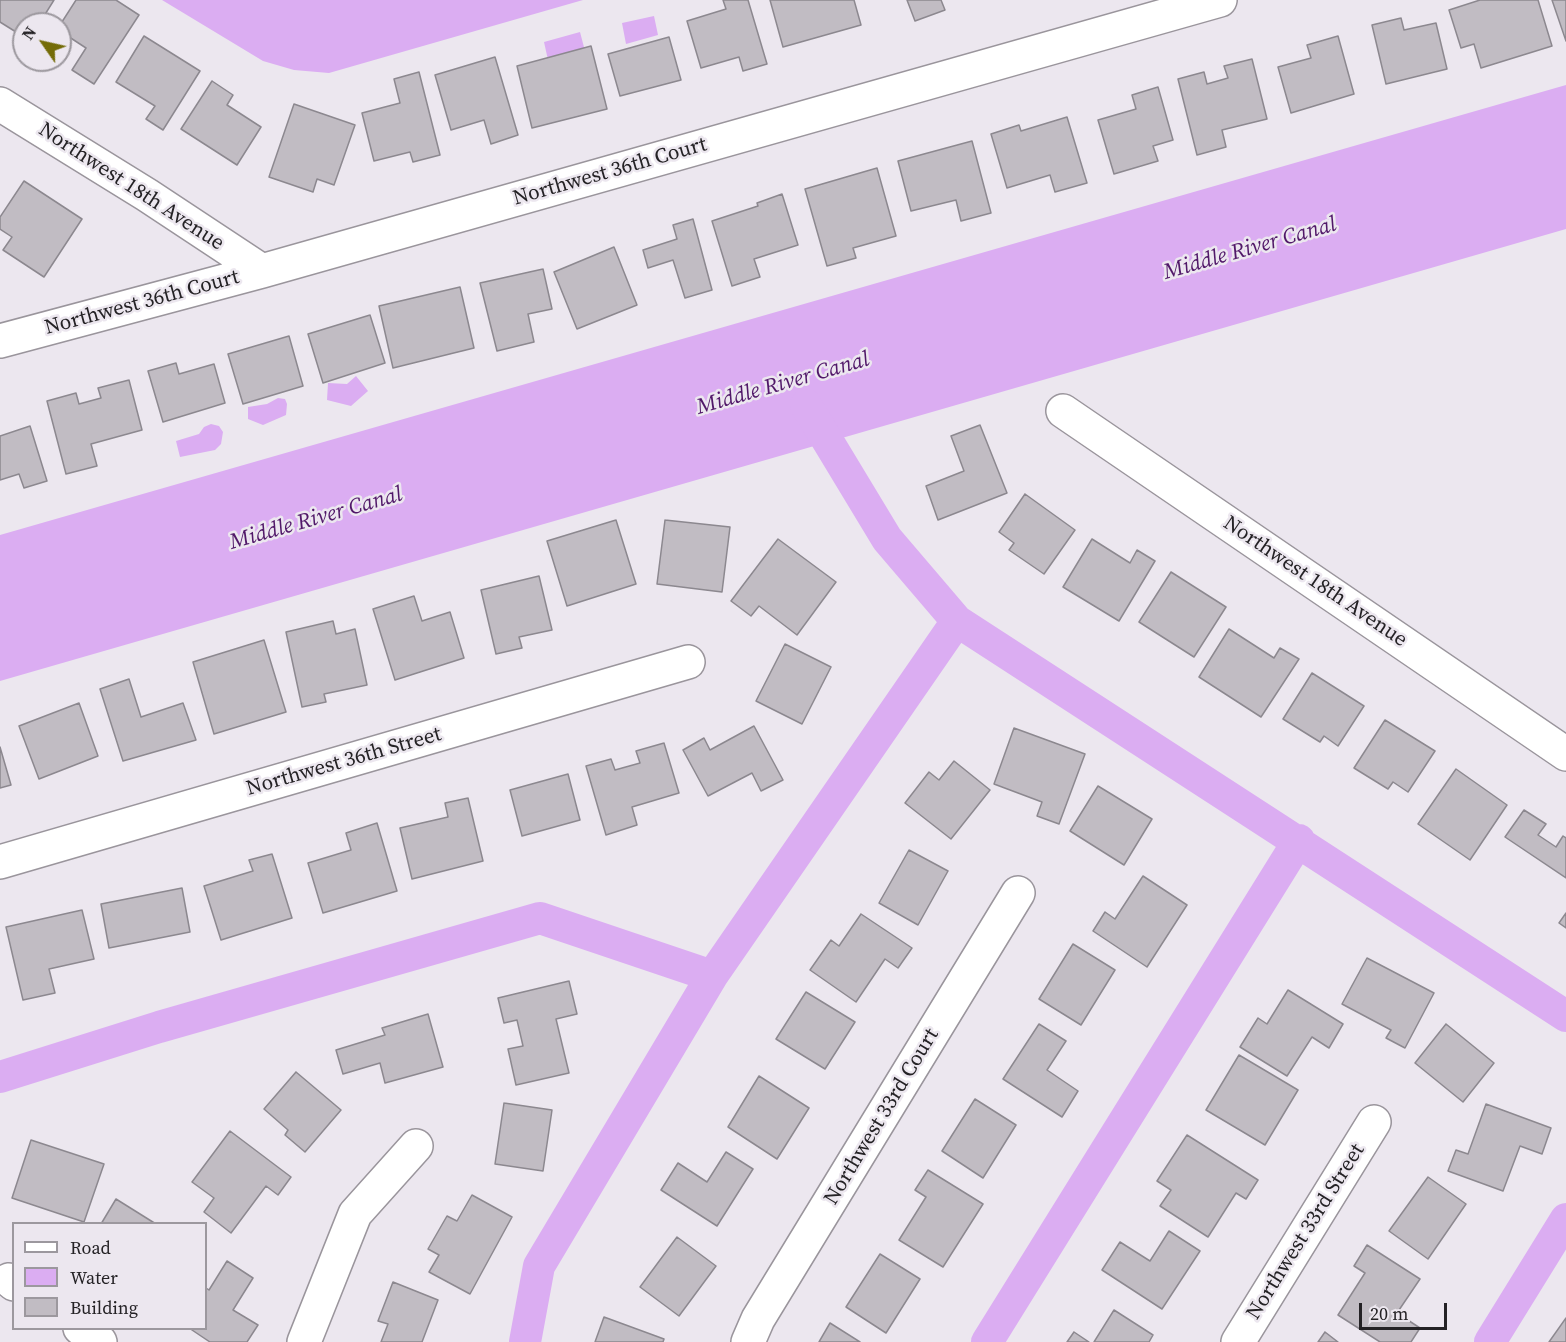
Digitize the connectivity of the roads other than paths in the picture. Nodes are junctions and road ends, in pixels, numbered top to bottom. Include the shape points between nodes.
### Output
1 (1220, 0) edge
2 (0, 104) edge
3 (262, 271) junction
4 (0, 341) edge
5 (1064, 411) dead end
6 (688, 662) dead end
7 (1566, 754) edge
8 (0, 862) edge
9 (1018, 893) dead end
10 (1374, 1122) dead end
11 (416, 1146) dead end
12 (82, 1330) edge
13 (100, 1342) edge
14 (304, 1342) edge
15 (748, 1342) edge
16 (1238, 1342) edge

1 - 3 street, Northwest 36th Court
2 - 3 street, Northwest 18th Avenue
3 - 4 street, Northwest 36th Court
5 - 7 street, Northwest 18th Avenue
6 - 8 street, Northwest 36th Street
9 - 15 street, Northwest 33rd Court via 764,1309
10 - 16 street, Northwest 33rd Street
11 - 14 street via 355,1214
12 - 13 street

